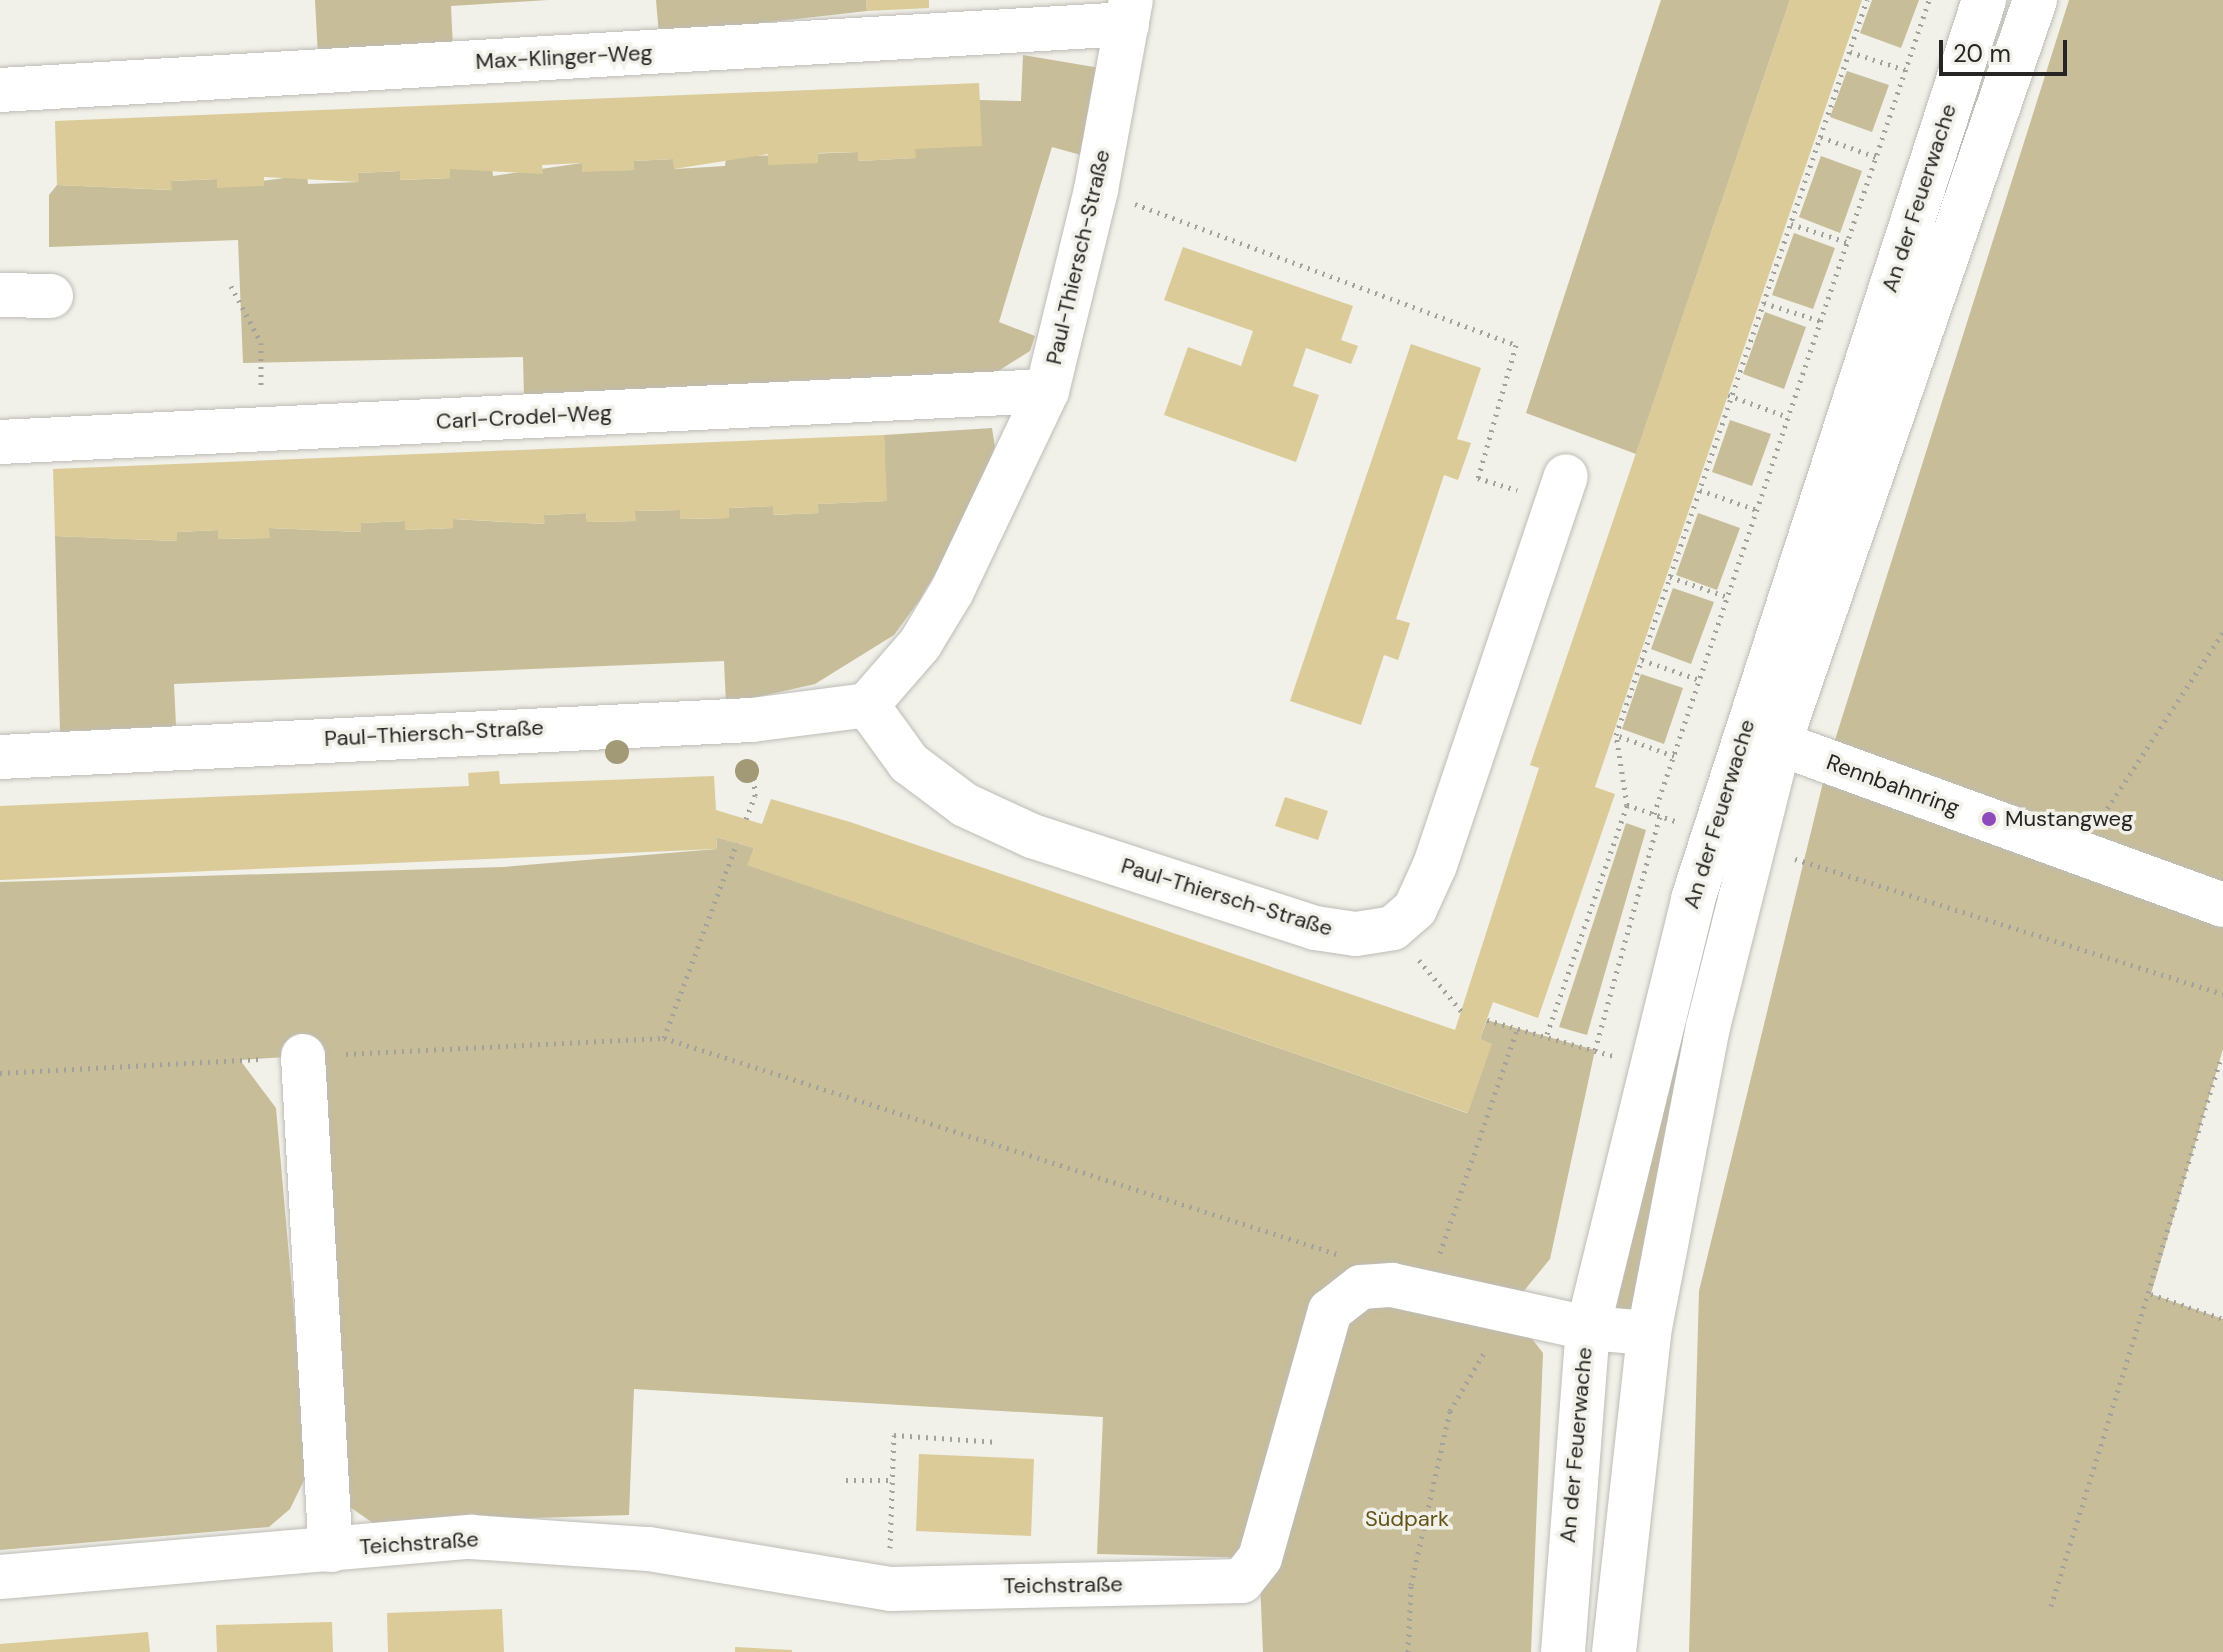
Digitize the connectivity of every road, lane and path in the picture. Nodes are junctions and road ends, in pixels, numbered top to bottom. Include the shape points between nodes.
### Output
1 (1867, 0) edge
2 (1929, 0) edge
3 (1984, 0) edge
4 (2035, 0) edge
5 (1129, 12) edge
6 (1850, 52) junction
7 (1906, 70) junction
8 (0, 90) edge
9 (1820, 137) junction
10 (1876, 157) junction
11 (1096, 190) junction
12 (1791, 224) junction
13 (1847, 242) junction
14 (231, 286) dead end
15 (0, 295) edge
16 (51, 296) dead end
17 (1764, 303) junction
18 (1821, 321) junction
19 (1047, 391) junction
20 (1730, 396) junction
21 (1788, 417) junction
22 (262, 430) junction
23 (0, 442) edge
24 (1562, 489) joint
25 (1700, 490) junction
26 (1757, 510) junction
27 (1670, 577) junction
28 (1728, 597) junction
29 (2223, 632) edge
30 (1642, 660) junction
31 (1700, 680) junction
32 (867, 705) junction
33 (1616, 735) junction
34 (1761, 737) junction
35 (1674, 756) junction
36 (0, 757) edge
37 (755, 796) dead end
38 (1627, 805) junction
39 (1657, 815) junction
40 (746, 819) dead end
41 (1713, 833) junction
42 (737, 843) dead end
43 (1754, 845) junction
44 (2082, 852) junction
45 (2223, 905) edge
46 (1393, 928) junction
47 (2223, 994) edge
48 (1461, 1011) dead end
49 (1487, 1020) dead end
50 (1518, 1027) junction
51 (1547, 1034) junction
52 (664, 1038) junction
53 (1595, 1050) junction
54 (303, 1056) junction
55 (2220, 1061) dead end
56 (1651, 1069) junction
57 (0, 1073) edge
58 (1361, 1287) junction
59 (1427, 1292) junction
60 (2151, 1294) junction
61 (1509, 1309) junction
62 (2223, 1319) edge
63 (1588, 1328) junction
64 (1649, 1333) junction
65 (998, 1442) dead end
66 (846, 1480) dead end
67 (891, 1480) junction
68 (331, 1550) junction
69 (0, 1577) edge
70 (890, 1589) junction
71 (2051, 1606) dead end
72 (1408, 1652) edge
73 (1563, 1652) edge
74 (1614, 1652) edge

1 - 6 path
2 - 7 path
3 - 34 street, An der Feuerwache
4 - 34 street, An der Feuerwache
5 - 8 street, Max-Klinger-Weg
5 - 11 street, Paul-Thiersch-Straße
6 - 7 path
6 - 9 path
7 - 10 path
9 - 10 path
9 - 12 path
10 - 13 path
11 - 19 street, Paul-Thiersch-Straße
11 - 24 path via 1516,345 1478,478
12 - 13 path
12 - 17 path
13 - 18 path
14 - 22 path via 261,343
15 - 16 street
17 - 18 path
17 - 20 path
18 - 21 path
19 - 22 street, Carl-Crodel-Weg
19 - 32 street, Paul-Thiersch-Straße via 952,591 920,644
20 - 21 path
20 - 25 path
21 - 26 path
22 - 23 street, Carl-Crodel-Weg
24 - 46 street via 1435,865 1415,909
25 - 26 path
25 - 27 path
26 - 28 path
27 - 28 path
27 - 30 path
28 - 31 path
29 - 44 path
30 - 31 path
30 - 33 path
31 - 35 path
32 - 36 street, Paul-Thiersch-Straße via 752,720
32 - 46 street, Paul-Thiersch-Straße via 909,763 965,805 1032,836 1315,928 1356,934
33 - 35 path
33 - 38 path
34 - 41 street, An der Feuerwache
34 - 43 street, An der Feuerwache
34 - 44 street, Rennbahnring
35 - 39 path
37 - 40 path
38 - 39 path
38 - 51 path
39 - 41 path
39 - 53 path
41 - 56 street, An der Feuerwache
42 - 52 path
43 - 47 path
43 - 64 street, An der Feuerwache via 1708,1027
44 - 45 street, Rennbahnring
46 - 48 path
49 - 50 path
50 - 51 path
50 - 59 path
51 - 53 path
52 - 54 path
52 - 58 path via 1334,1250
53 - 56 path
54 - 57 path
54 - 68 street, Teichstraße
55 - 60 path
56 - 63 street, An der Feuerwache
58 - 59 street
58 - 70 street, Teichstraße via 1330,1311 1260,1558 1242,1581
59 - 61 street
60 - 62 path
60 - 71 path
61 - 63 street
61 - 72 path via 1450,1411 1411,1585
63 - 64 street
63 - 73 street, An der Feuerwache
64 - 74 street, An der Feuerwache
65 - 67 path via 894,1435
66 - 67 path
67 - 70 path
68 - 69 street, Teichstraße
68 - 70 street, Teichstraße via 471,1537 649,1549 790,1560

